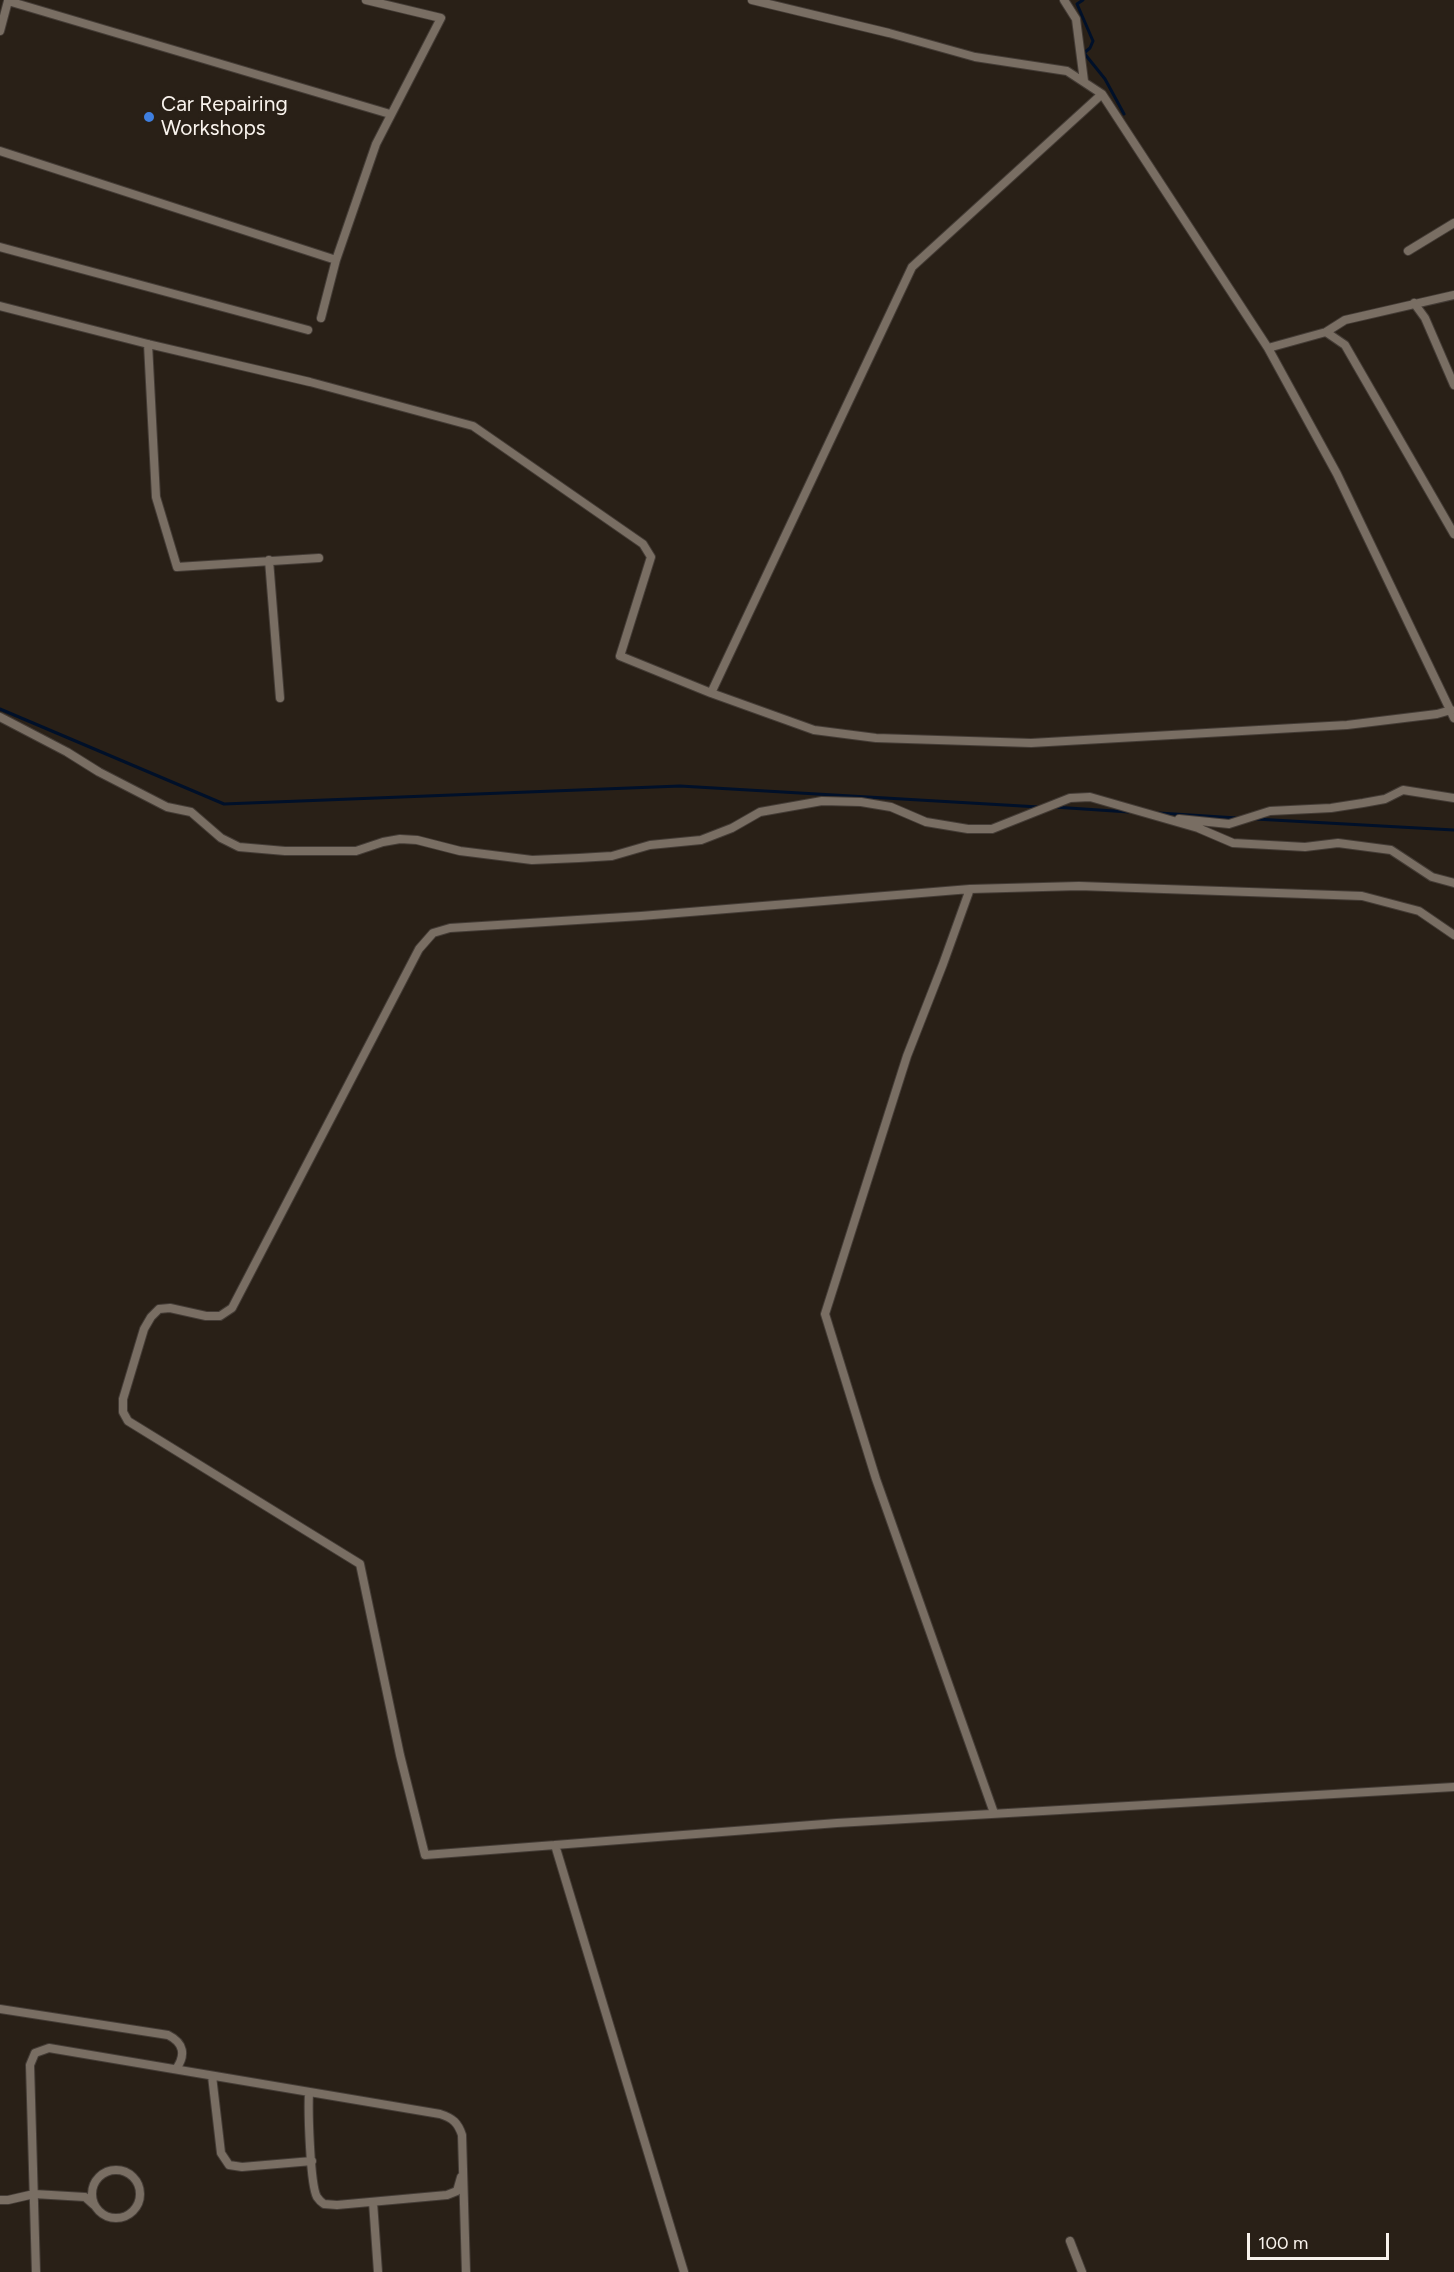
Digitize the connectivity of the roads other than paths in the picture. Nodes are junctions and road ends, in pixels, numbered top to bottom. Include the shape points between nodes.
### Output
1 (366, 0) edge
2 (752, 0) edge
3 (1064, 0) edge
4 (0, 31) edge
5 (1084, 81) junction
6 (1102, 94) junction
7 (390, 114) junction
8 (0, 151) edge
9 (1454, 223) edge
10 (0, 247) edge
11 (1408, 251) dead end
12 (336, 260) junction
13 (1454, 295) edge
14 (1414, 303) junction
15 (0, 306) edge
16 (321, 318) dead end
17 (308, 330) dead end
18 (1326, 332) junction
19 (148, 344) junction
20 (1268, 348) junction
21 (1454, 385) edge
22 (1454, 534) edge
23 (319, 558) dead end
24 (268, 560) junction
25 (711, 693) junction
26 (280, 698) dead end
27 (1453, 714) edge
28 (0, 717) edge
29 (1454, 798) edge
30 (1166, 819) junction
31 (1454, 883) edge
32 (970, 889) junction
33 (1454, 935) edge
34 (1454, 1786) edge
35 (994, 1814) junction
36 (555, 1845) junction
37 (0, 2009) edge
38 (176, 2069) junction
39 (212, 2076) junction
40 (309, 2092) junction
41 (312, 2160) junction
42 (463, 2170) junction
43 (93, 2186) junction
44 (34, 2194) junction
45 (447, 2195) junction
46 (85, 2197) junction
47 (3, 2199) edge
48 (373, 2202) junction
49 (94, 2205) junction
50 (464, 2207) junction
51 (1070, 2241) dead end
52 (36, 2272) edge
53 (378, 2272) edge
54 (466, 2272) edge
55 (684, 2272) edge
56 (1082, 2272) edge

1 - 7 street via 441,18
2 - 5 street via 975,57 1067,71
3 - 5 street via 1076,19
4 - 7 street via 8,1
5 - 6 street
6 - 20 street
6 - 25 street via 912,267
7 - 12 street
8 - 12 street
9 - 11 street
10 - 17 street
12 - 16 street
13 - 14 street
14 - 18 street via 1345,320
14 - 21 street via 1425,318
15 - 19 street
18 - 20 street
18 - 22 street via 1345,345
19 - 24 street via 156,497 177,567
19 - 25 street via 472,426 643,544 651,557 620,656
20 - 27 street via 1337,474
23 - 24 street
24 - 26 street
25 - 27 street via 814,730 876,738 1031,743 1347,725
28 - 30 street via 167,807 191,812 221,838 239,847 356,851 400,839 532,860 612,856 650,845 701,840 760,812 822,801 891,807 926,822 968,829 992,829 1071,798 1090,797
29 - 30 street via 1403,790 1385,799 1331,808 1270,811 1229,824
30 - 31 street via 1233,843 1305,847 1338,843 1391,850 1432,877
32 - 33 street via 1079,886 1362,896 1419,911
32 - 35 street via 907,1056 825,1314 876,1479
32 - 36 street via 450,928 433,933 418,949 232,1308 220,1316 159,1309 144,1329 123,1399 123,1412 129,1421 360,1564 425,1855
34 - 35 street
35 - 36 street
36 - 55 street
37 - 38 street via 168,2035 182,2049 183,2060
38 - 39 street
38 - 44 street via 49,2048 35,2053 30,2065
39 - 40 street
39 - 41 street via 221,2153 229,2165
40 - 41 street
40 - 42 street via 451,2118 462,2135
41 - 48 street via 317,2197 324,2204
42 - 45 street via 457,2191
42 - 50 street
43 - 46 street
43 - 49 street
43 - 49 street via 105,2172 115,2169 132,2176 140,2193 139,2202 126,2216 108,2217
44 - 46 street
44 - 47 street
44 - 52 street
45 - 48 street
45 - 50 street
46 - 49 street
48 - 53 street
50 - 54 street
51 - 56 street

